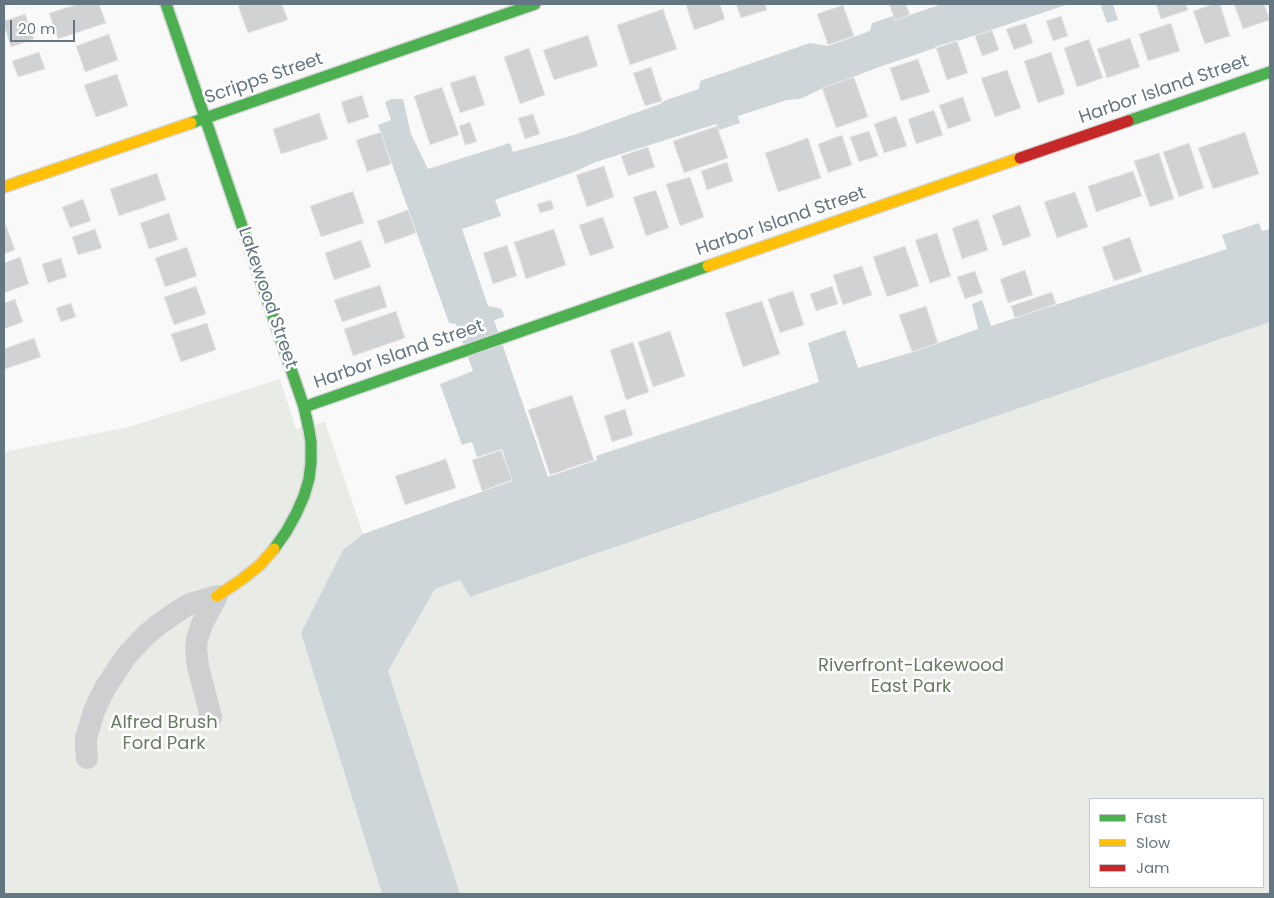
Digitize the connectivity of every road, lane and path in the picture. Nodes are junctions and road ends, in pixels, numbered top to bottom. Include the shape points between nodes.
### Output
1 (166, 4) edge
2 (535, 4) edge
3 (1270, 72) edge
4 (205, 118) junction
5 (4, 187) edge
6 (304, 407) junction
7 (217, 596) junction
8 (211, 716) dead end
9 (87, 758) dead end

1 - 4 street, Lakewood Street
2 - 4 street, Scripps Street
3 - 6 street, Harbor Island Street
4 - 5 street, Scripps Street
4 - 6 street, Lakewood Street
6 - 7 street, Lakewood Street via 311,463 304,496 296,514 260,565
7 - 8 street, Lakewood Street via 202,624 196,648
7 - 9 street, Lakewood Street via 190,604 175,613 127,655 104,688 94,712 86,738

